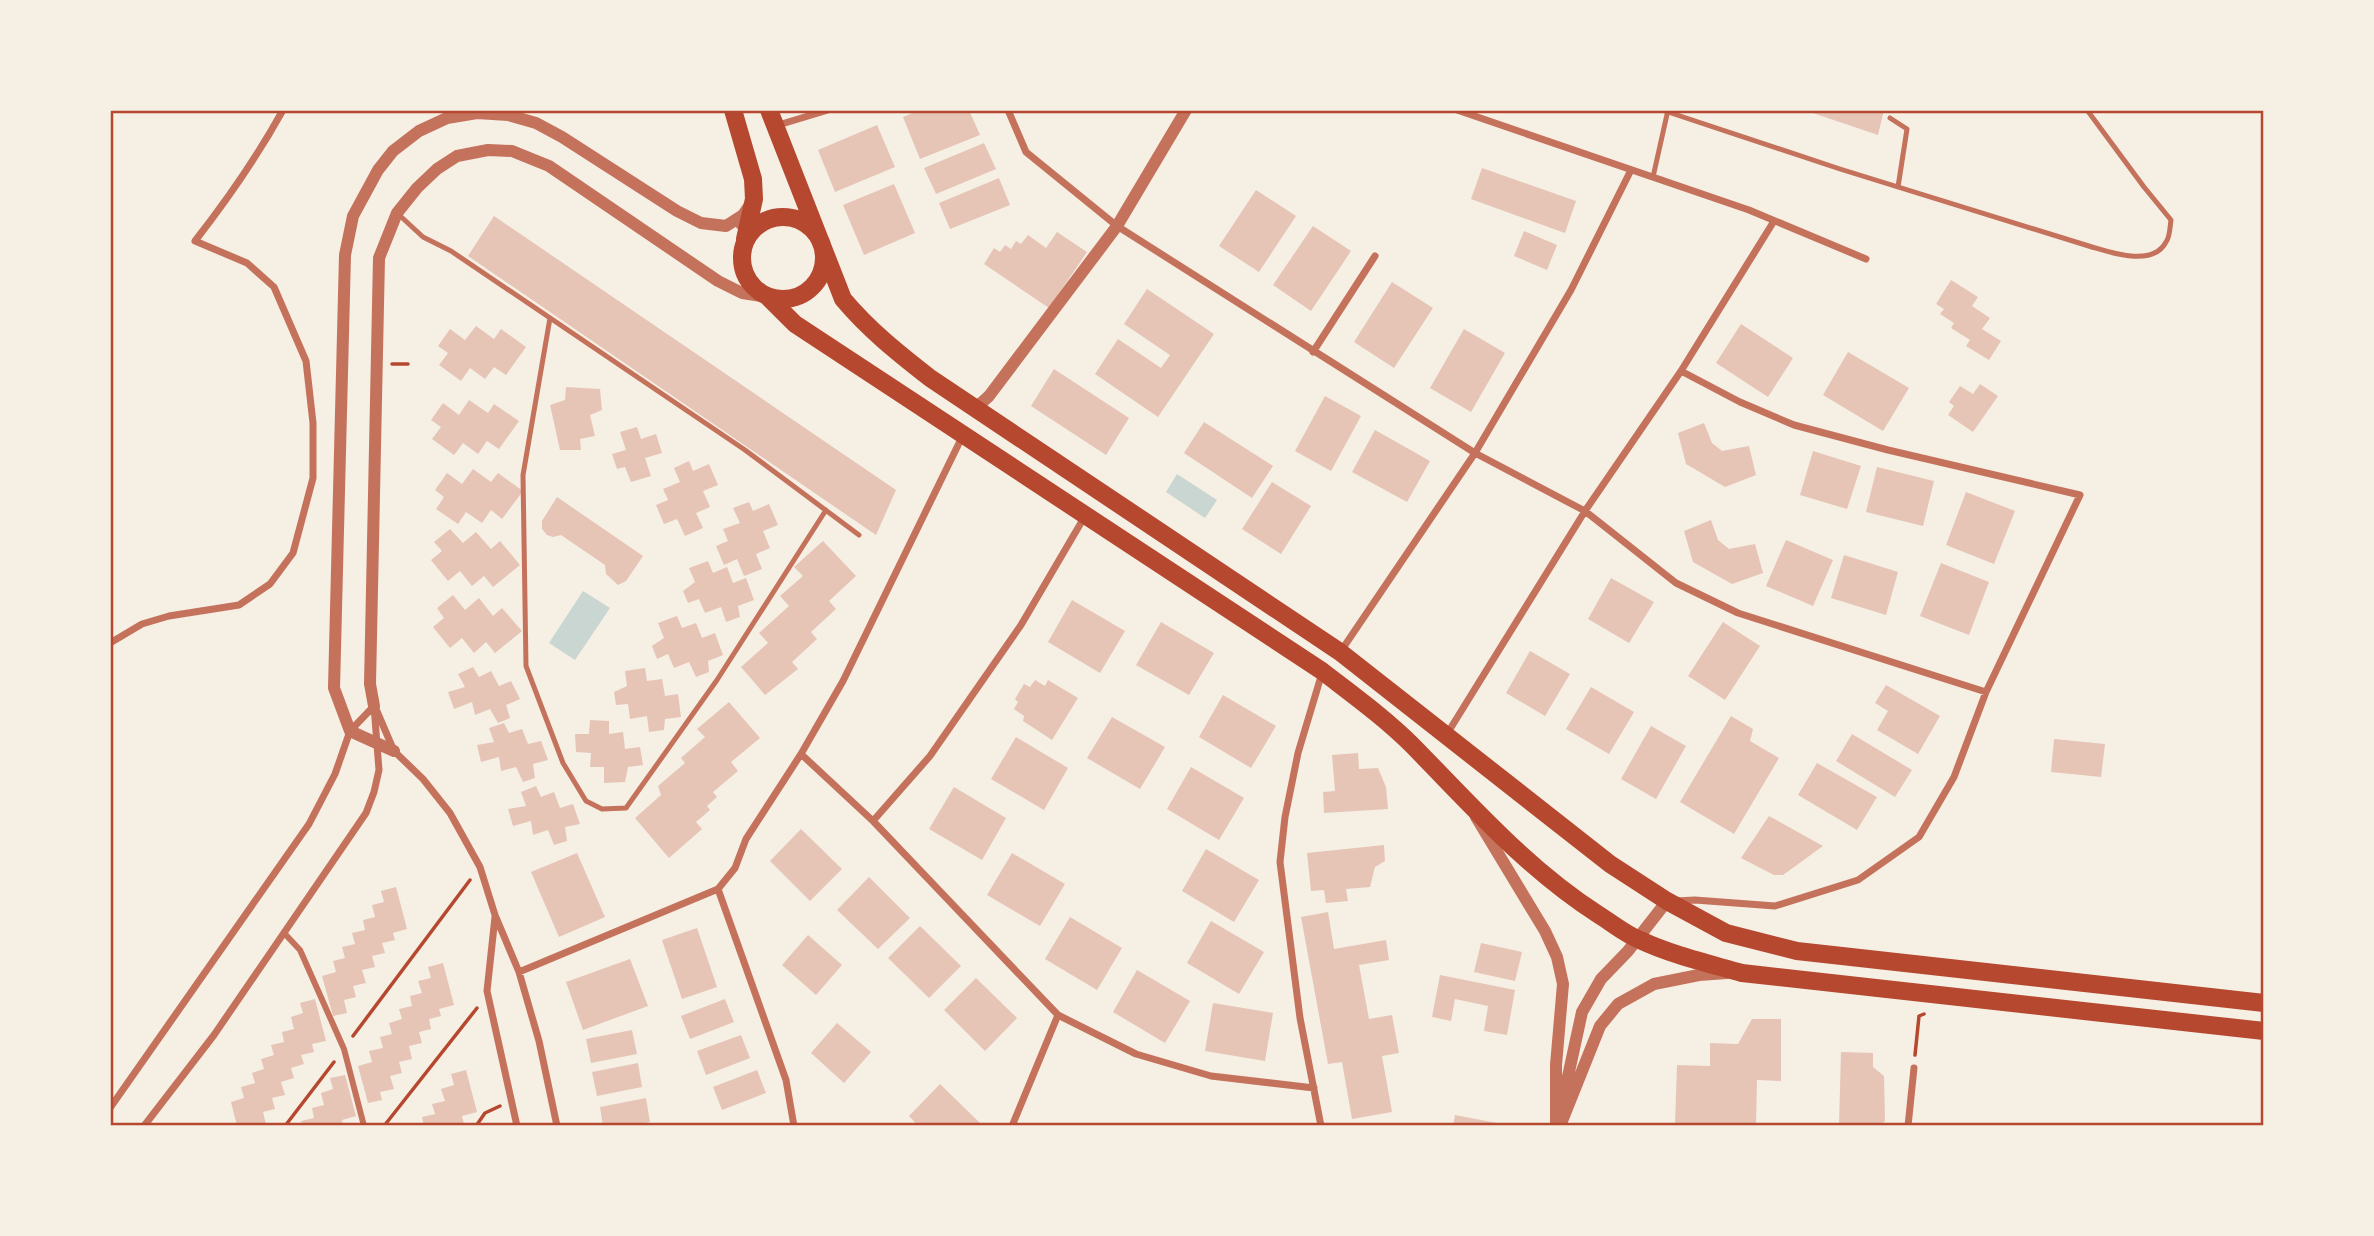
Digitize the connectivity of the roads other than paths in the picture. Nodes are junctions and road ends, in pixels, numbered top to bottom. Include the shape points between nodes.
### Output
1 (283, 110) edge
2 (733, 110) edge
3 (828, 110) edge
4 (1008, 110) edge
5 (1186, 110) edge
6 (1457, 110) edge
7 (2087, 110) edge
8 (1666, 111) edge
9 (772, 118) edge
10 (1890, 118) dead end
11 (1631, 170) junction
12 (1653, 177) junction
13 (1898, 187) junction
14 (754, 199) junction
15 (397, 213) junction
16 (772, 219) junction
17 (1774, 221) junction
18 (750, 222) junction
19 (726, 226) junction
20 (1117, 226) junction
21 (820, 241) junction
22 (744, 245) junction
23 (1375, 256) dead end
24 (1866, 259) dead end
25 (742, 293) junction
26 (768, 297) junction
27 (550, 318) junction
28 (795, 324) junction
29 (1313, 352) junction
30 (1681, 371) junction
31 (977, 407) junction
32 (963, 434) junction
33 (1475, 453) junction
34 (826, 510) junction
35 (1585, 511) junction
36 (1086, 515) junction
37 (859, 535) dead end
38 (110, 643) edge
39 (1340, 652) junction
40 (1322, 671) junction
41 (1986, 692) junction
42 (374, 706) junction
43 (350, 731) junction
44 (1446, 735) junction
45 (375, 742) junction
46 (394, 751) junction
47 (801, 754) junction
48 (1468, 805) junction
49 (873, 821) junction
50 (718, 889) junction
51 (1667, 901) junction
52 (495, 915) junction
53 (285, 934) junction
54 (1637, 940) junction
55 (519, 972) junction
56 (1742, 972) junction
57 (2264, 1003) edge
58 (1058, 1015) junction
59 (2264, 1031) edge
60 (1914, 1068) road end
61 (1314, 1088) junction
62 (110, 1108) edge
63 (144, 1126) edge
64 (364, 1126) edge
65 (517, 1126) edge
66 (556, 1126) edge
67 (794, 1126) edge
68 (1012, 1126) edge
69 (1321, 1126) edge
70 (1558, 1126) edge
71 (1908, 1126) edge

1 - 38 street via 195,241 247,263 274,287 306,360 313,478 293,553 270,584 239,605 169,616 142,624
2 - 14 main road via 753,179
3 - 9 street
4 - 20 street via 1026,152
5 - 20 street
6 - 11 street
7 - 13 lane via 2171,220 2166,243 2151,255 2122,255 2092,247
8 - 12 lane
8 - 13 lane
9 - 21 main road
10 - 13 lane via 1906,129
11 - 12 street
11 - 33 street via 1571,290
12 - 17 street
14 - 18 main road
14 - 19 street via 743,215
15 - 25 street via 417,188 457,156 512,151 549,166 685,260
15 - 27 lane via 423,237
15 - 42 street via 379,258 370,684
16 - 18 street
16 - 21 main road via 800,221
16 - 22 main road via 750,233
17 - 24 street
17 - 30 street
18 - 19 street
18 - 22 main road
19 - 43 street via 701,223 677,211 562,136 508,115 477,113 447,118 419,131 378,170 353,216 345,255 334,688
20 - 29 street
20 - 31 street
21 - 26 main road via 824,254 818,281 796,298
21 - 31 main road via 843,299 862,321 919,370
22 - 26 main road via 741,260 746,276
23 - 29 street
25 - 26 street
25 - 28 street
26 - 28 main road
27 - 34 lane
27 - 34 lane via 523,475 526,666 563,763 586,801 602,809 626,808 717,680
28 - 32 main road
29 - 33 street
30 - 35 street
30 - 41 street via 1794,425 2080,495
31 - 39 main road
32 - 36 main road
32 - 47 street via 843,681
33 - 35 street
33 - 39 street
34 - 37 lane
35 - 41 street via 1676,583 1738,613
35 - 44 street
36 - 40 main road
36 - 49 street via 1021,625 930,756
39 - 44 main road
40 - 48 main road via 1393,728
40 - 61 street via 1298,753 1280,862
41 - 51 street via 1954,777 1919,837 1858,880 1775,906
42 - 43 street
42 - 45 street
42 - 46 street
43 - 45 street
43 - 62 street via 335,774 309,824
44 - 51 main road via 1610,864
45 - 46 street
45 - 53 street via 379,770 366,813
46 - 52 street via 450,813 480,867
47 - 49 street
47 - 50 street
48 - 54 main road via 1532,865
48 - 70 street via 1557,957 1563,984 1556,1065
49 - 58 street
50 - 55 street
50 - 67 street via 786,1080
51 - 54 street
51 - 57 main road via 1726,933 1797,951
52 - 55 street
52 - 65 street via 487,991
53 - 63 street
53 - 64 street via 300,950 344,1049
54 - 56 main road
54 - 70 street via 1601,979 1582,1012
55 - 66 street
56 - 59 main road
56 - 70 street via 1654,985 1618,1004 1600,1026
58 - 61 street via 1136,1054 1211,1076
58 - 68 street
60 - 71 street
61 - 69 street

